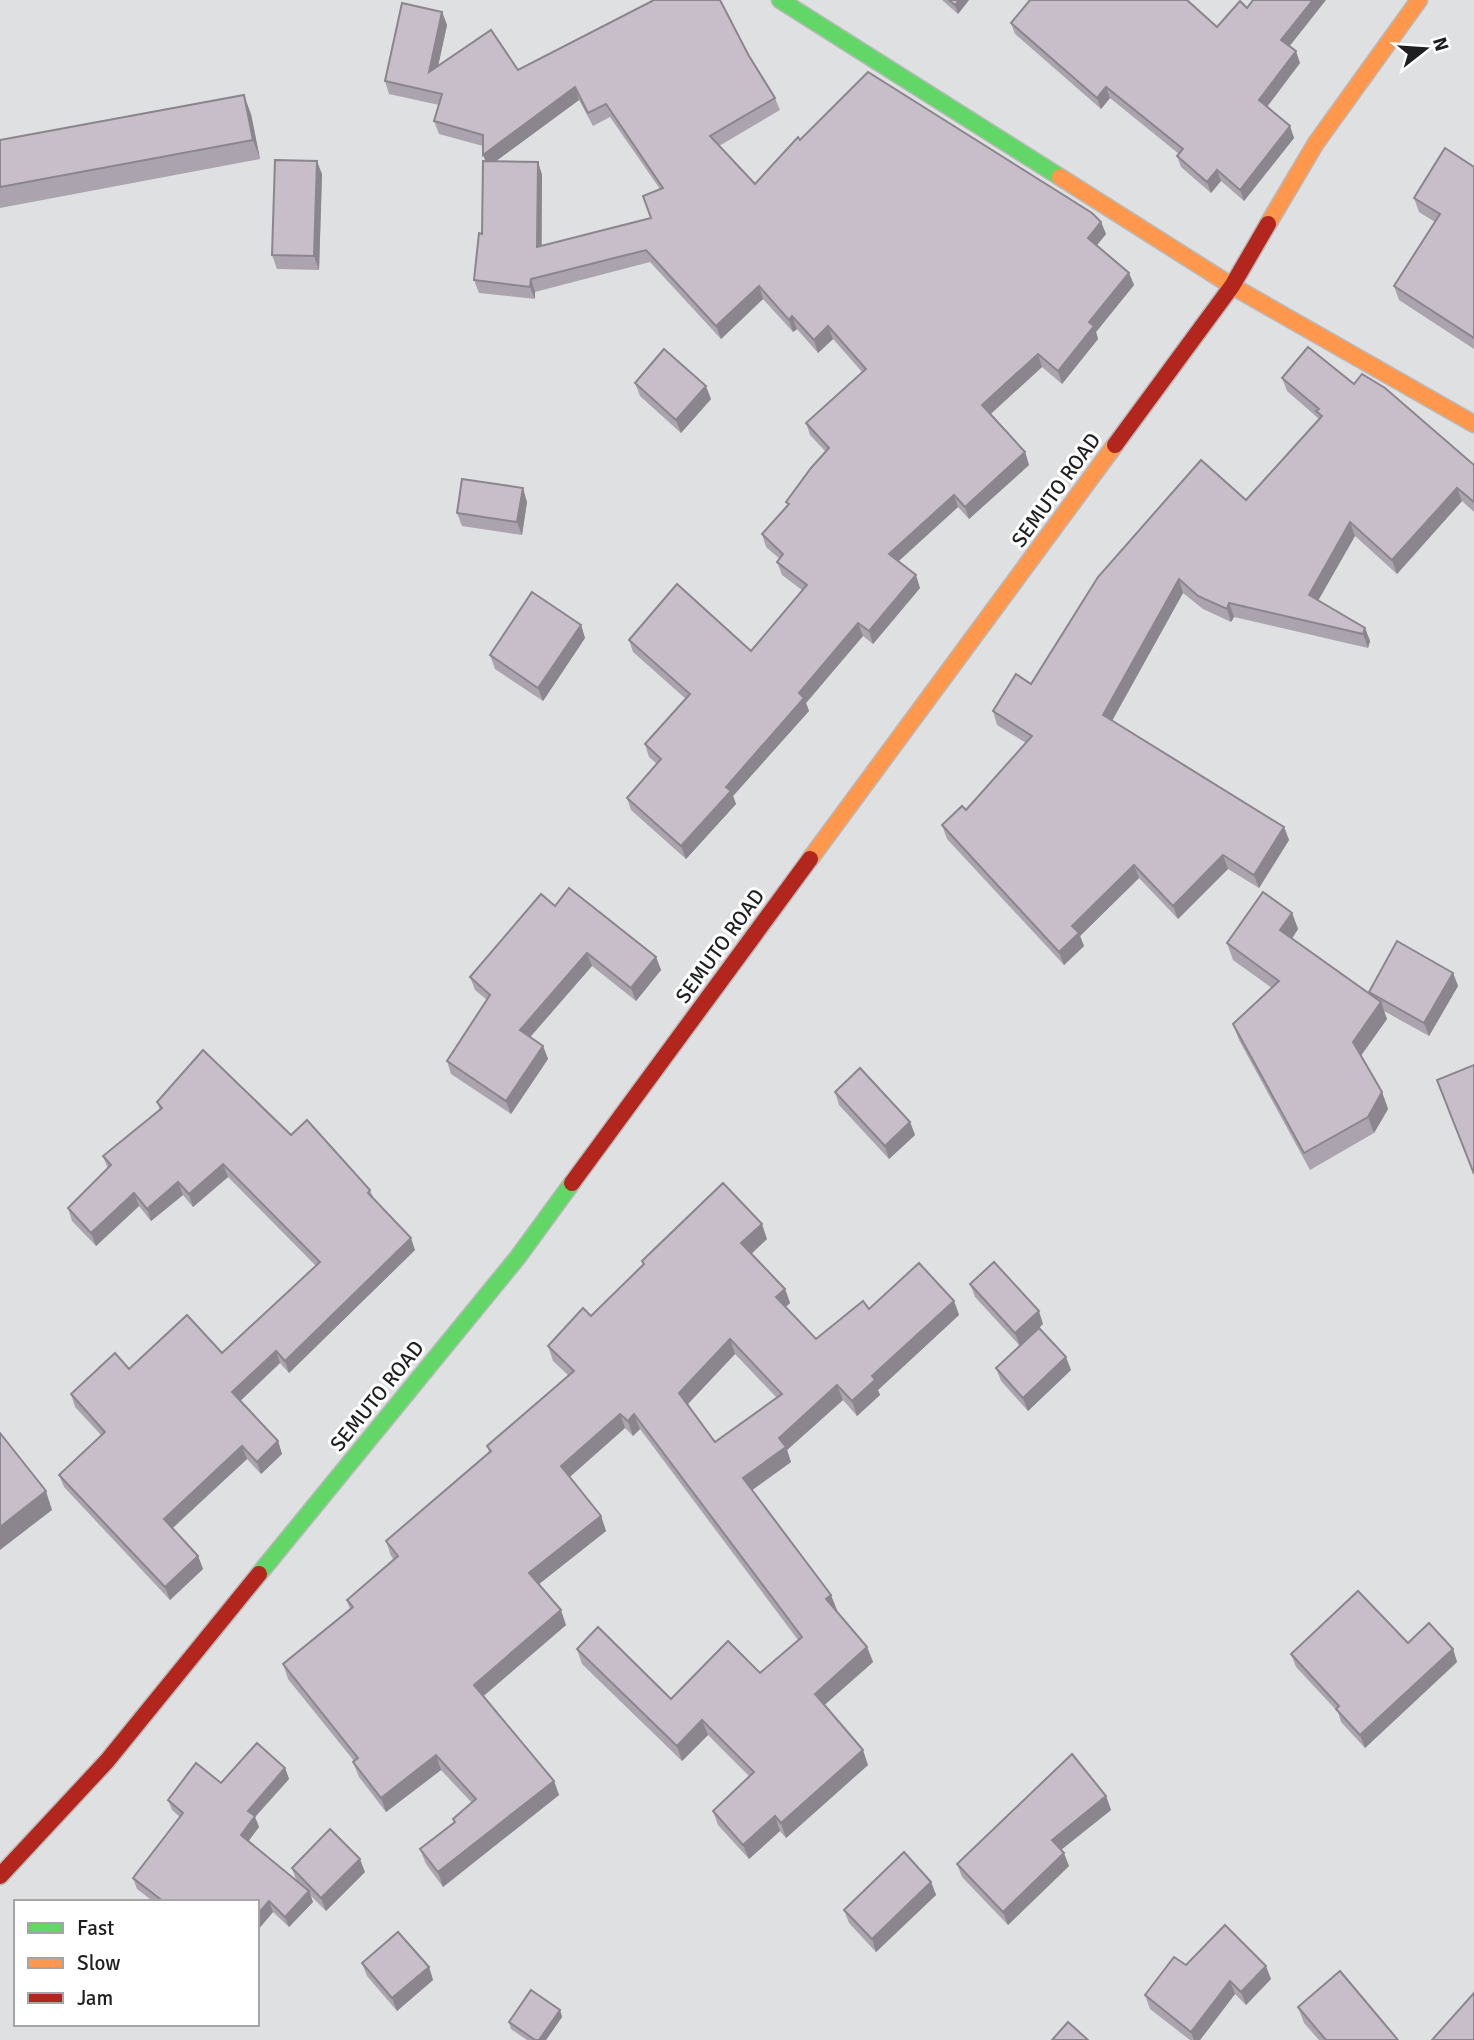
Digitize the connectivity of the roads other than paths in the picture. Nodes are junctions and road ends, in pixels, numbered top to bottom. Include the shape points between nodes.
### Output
1 (780, 0) edge
2 (1419, 0) edge
3 (1232, 286) junction
4 (1474, 424) edge
5 (0, 1876) edge

1 - 3 main road
2 - 3 main road, SEMUTO ROAD via 1316,143
3 - 4 main road
3 - 5 main road, SEMUTO ROAD via 518,1256 107,1761

